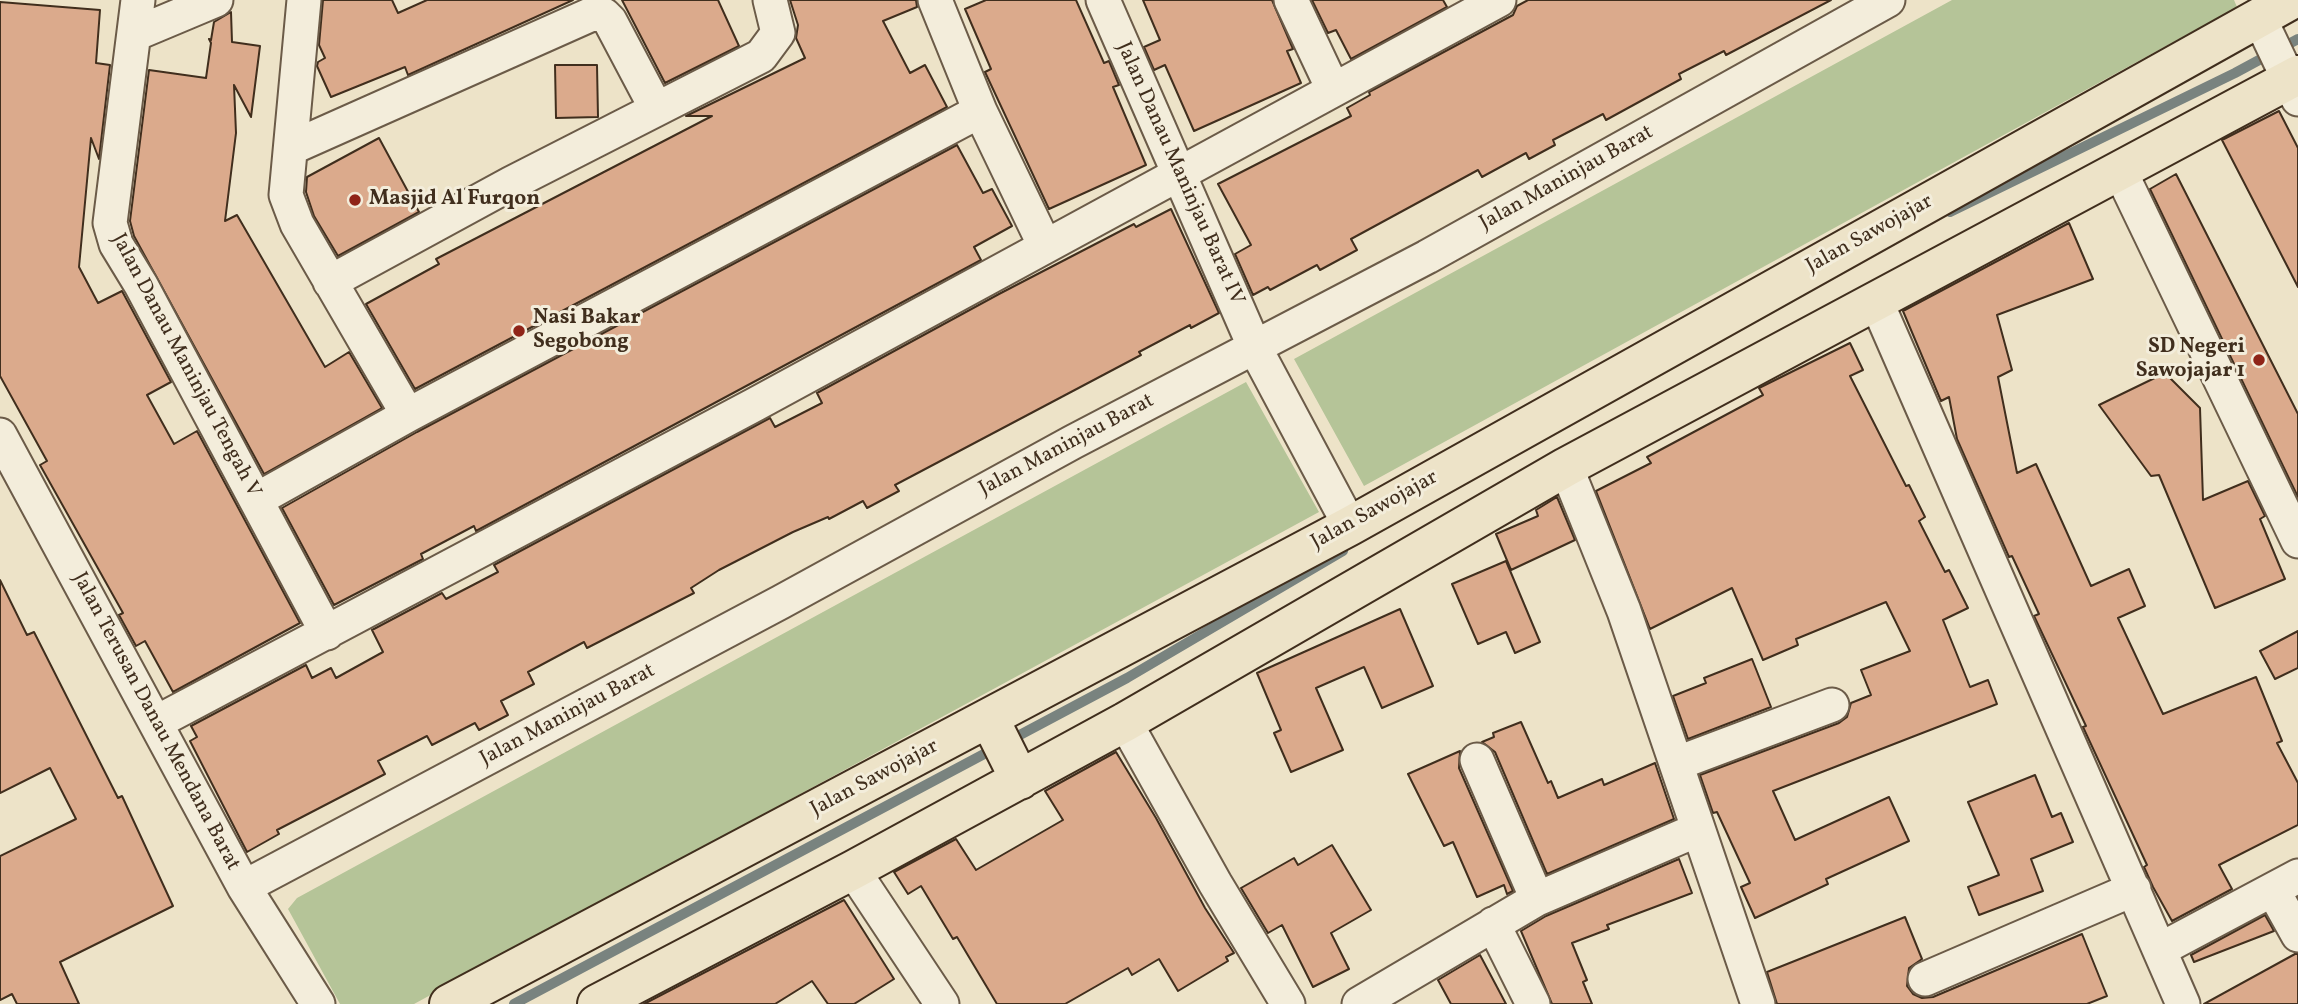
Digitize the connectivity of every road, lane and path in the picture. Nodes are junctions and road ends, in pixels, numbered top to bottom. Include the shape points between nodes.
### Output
1 (138, 0) edge
2 (216, 0) edge
3 (304, 0) edge
4 (770, 0) edge
5 (935, 0) edge
6 (1103, 0) edge
7 (1291, 0) edge
8 (1499, 0) edge
9 (1888, 0) edge
10 (2272, 11) edge
11 (135, 34) junction
12 (2291, 79) edge
13 (1332, 89) junction
14 (656, 108) junction
15 (981, 111) junction
16 (291, 148) junction
17 (2121, 173) junction
18 (1178, 177) junction
19 (1045, 246) junction
20 (330, 282) junction
21 (1876, 300) junction
22 (1255, 348) junction
23 (408, 415) junction
24 (0, 435) edge
25 (1566, 467) junction
26 (256, 500) junction
27 (1350, 526) junction
28 (2298, 541) edge
29 (327, 634) junction
30 (1832, 705) dead end
31 (157, 722) junction
32 (1125, 722) junction
33 (1004, 748) junction
34 (1478, 760) dead end
35 (1678, 762) junction
36 (1697, 830) junction
37 (853, 870) junction
38 (2286, 884) edge
39 (244, 887) junction
40 (2134, 889) junction
41 (1537, 900) junction
42 (1493, 924) junction
43 (2298, 935) edge
44 (2161, 949) junction
45 (1925, 979) dead end
46 (931, 1001) edge
47 (318, 1004) edge
48 (449, 1004) edge
49 (597, 1004) edge
50 (1288, 1004) edge
51 (1359, 1004) edge
52 (1533, 1004) edge
53 (1758, 1004) edge
54 (2183, 1004) edge

1 - 11 street, Jalan Danau Maninjau Tengah V
2 - 11 street
3 - 16 street
4 - 14 street via 778,33 761,56
5 - 15 street
6 - 18 street, Jalan Danau Maninjau Barat IV
7 - 13 street
8 - 13 street
9 - 22 street, Jalan Maninjau Barat
10 - 12 street
10 - 27 main road, Jalan Sawojajar
11 - 26 street, Jalan Danau Maninjau Tengah V via 110,223 116,244
12 - 17 main road, Jalan Sawojajar
13 - 18 street
14 - 16 street via 610,21 593,14
14 - 20 street
15 - 19 street
15 - 23 street
16 - 20 street via 286,195
17 - 21 main road, Jalan Sawojajar
17 - 28 street
18 - 19 street
18 - 22 street, Jalan Danau Maninjau Barat IV
19 - 29 street
20 - 23 street
21 - 25 main road, Jalan Sawojajar
21 - 40 street
22 - 27 street, Jalan Danau Maninjau Barat IV
22 - 39 street, Jalan Maninjau Barat
23 - 26 street
24 - 31 street, Jalan Terusan Danau Mendana Barat
25 - 32 main road, Jalan Sawojajar
25 - 35 street
26 - 29 street, Jalan Danau Maninjau Tengah V
27 - 33 main road, Jalan Sawojajar
29 - 31 street
30 - 35 street
31 - 39 street, Jalan Terusan Danau Mendana Barat
32 - 33 main road, Jalan Sawojajar
32 - 50 street
33 - 37 main road, Jalan Sawojajar
33 - 48 main road, Jalan Sawojajar
34 - 41 street
35 - 36 street
36 - 41 street
36 - 53 street
37 - 46 street
37 - 49 main road, Jalan Sawojajar
38 - 43 street
38 - 44 street
39 - 47 street, Jalan Terusan Danau Mendana Barat
40 - 44 street
40 - 45 street
41 - 42 street
42 - 51 street
42 - 52 street
44 - 54 street

